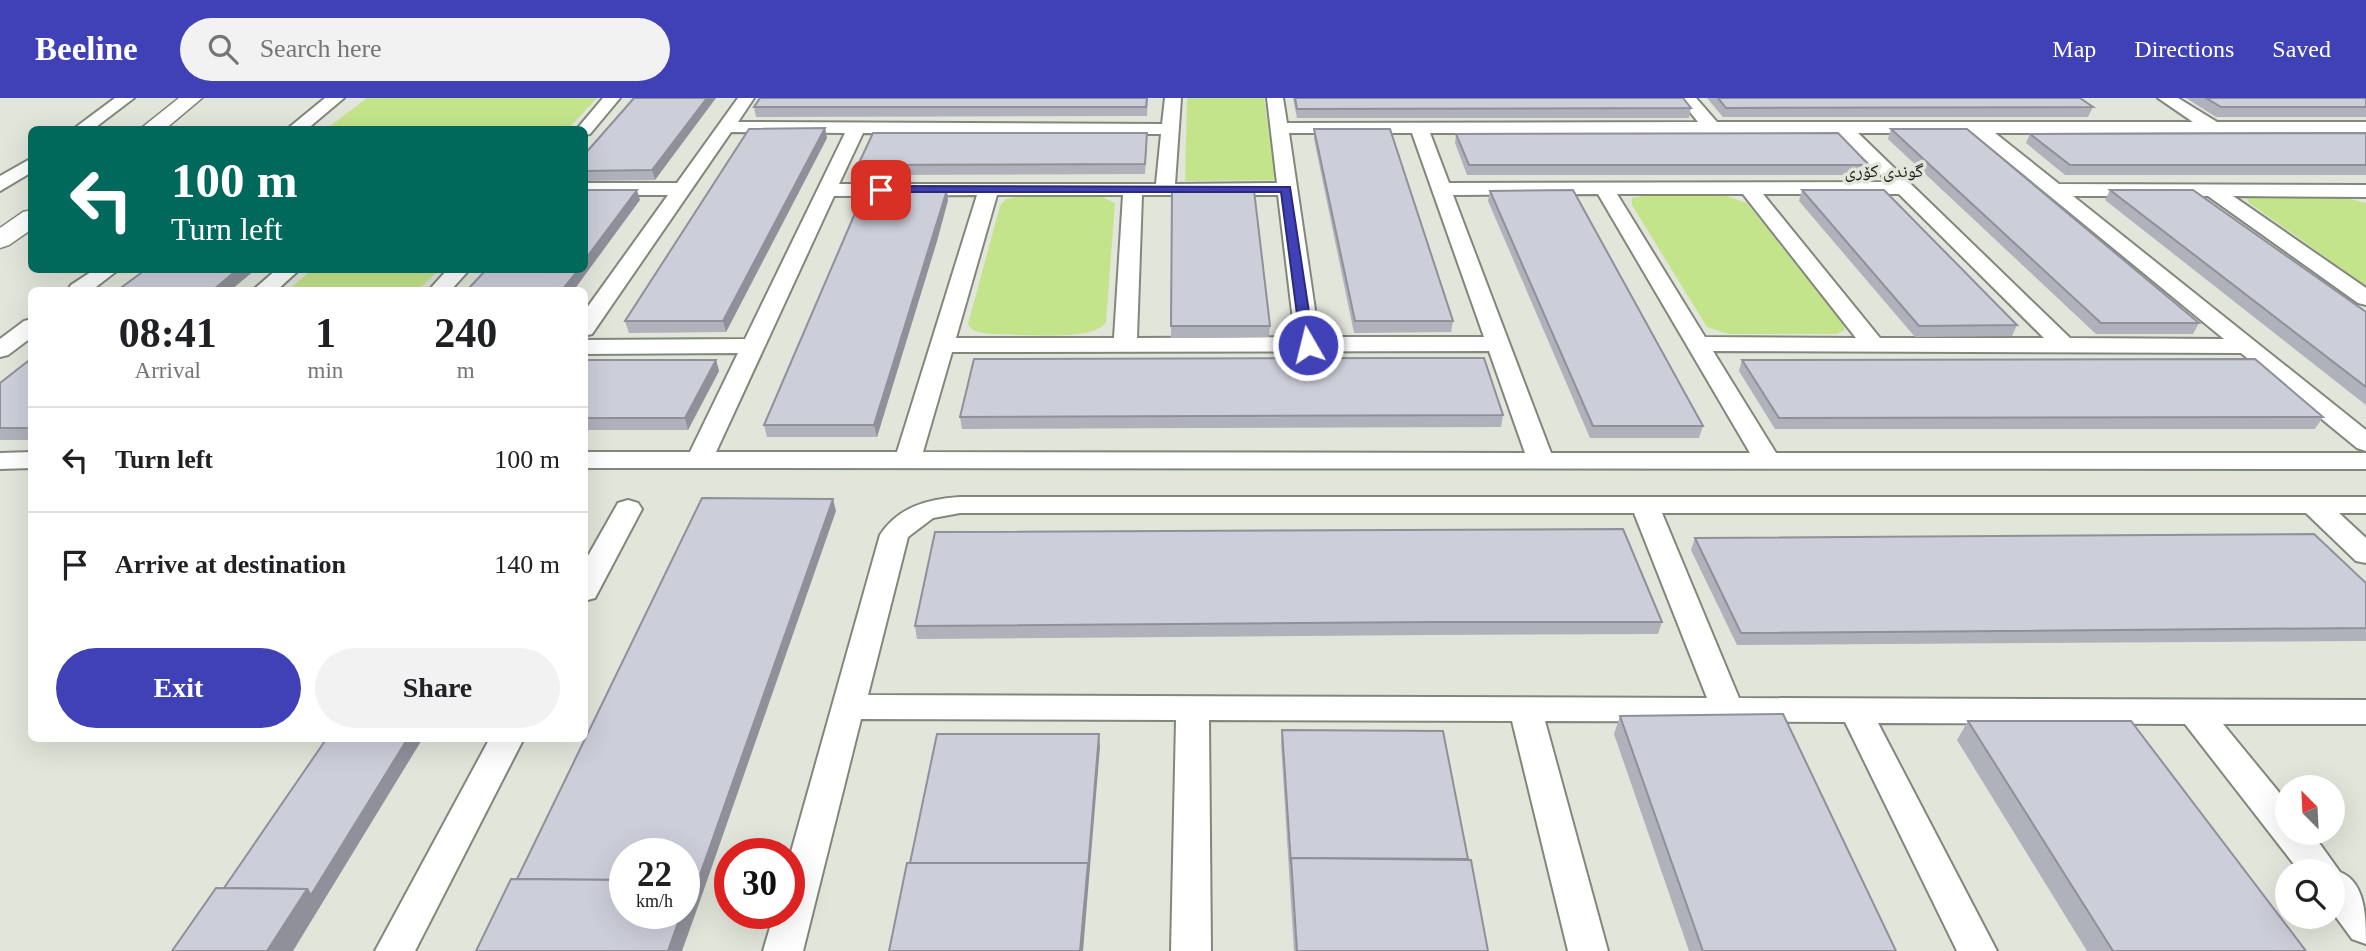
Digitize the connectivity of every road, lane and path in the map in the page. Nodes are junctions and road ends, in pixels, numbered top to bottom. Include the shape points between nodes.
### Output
1 (126, 98) edge
2 (192, 98) edge
3 (336, 98) edge
4 (612, 98) edge
5 (746, 98) edge
6 (1173, 98) edge
7 (1275, 98) edge
8 (1687, 98) edge
9 (2166, 98) edge
10 (2096, 113) edge
11 (86, 126) edge
12 (155, 126) edge
13 (299, 126) edge
14 (588, 126) edge
15 (724, 127) junction
16 (857, 127) junction
17 (1842, 127) junction
18 (2118, 127) junction
19 (2213, 127) junction
20 (2366, 127) edge
21 (1280, 128) junction
22 (1419, 128) junction
23 (1712, 128) junction
24 (1978, 128) junction
25 (1171, 129) junction
26 (28, 166) edge
27 (0, 184) edge
28 (1748, 188) junction
29 (1902, 188) junction
30 (588, 189) edge
31 (683, 189) junction
32 (1133, 189) junction
33 (1166, 189) junction
34 (1286, 189) junction
35 (1442, 189) junction
36 (1604, 189) junction
37 (827, 190) junction
38 (989, 190) junction
39 (2055, 190) junction
40 (2213, 191) junction
41 (2365, 192) edge
42 (28, 220) edge
43 (0, 240) edge
44 (103, 273) edge
45 (284, 273) edge
46 (455, 273) edge
47 (83, 287) edge
48 (268, 287) edge
49 (443, 287) edge
50 (2366, 298) edge
51 (588, 323) edge
52 (28, 329) edge
53 (1499, 344) junction
54 (1698, 344) junction
55 (1874, 344) junction
56 (942, 345) junction
57 (1125, 345) junction
58 (1308, 345) junction
59 (2064, 345) junction
60 (753, 346) junction
61 (2247, 346) junction
62 (588, 347) edge
63 (0, 350) edge
64 (2366, 443) edge
65 (0, 460) edge
66 (28, 460) edge
67 (588, 460) edge
68 (699, 460) junction
69 (908, 460) junction
70 (1541, 460) junction
71 (1768, 461) junction
72 (2366, 461) edge
73 (2366, 505) edge
74 (1646, 506) junction
75 (2314, 506) junction
76 (628, 509) dead end
77 (2366, 554) edge
78 (588, 584) edge
79 (849, 707) junction
80 (1193, 708) junction
81 (1525, 709) junction
82 (1728, 710) junction
83 (1856, 711) junction
84 (2194, 711) junction
85 (2366, 712) edge
86 (505, 742) edge
87 (2275, 813) edge
88 (2301, 845) edge
89 (2312, 859) edge
90 (2345, 900) edge
91 (2366, 927) edge
92 (395, 951) edge
93 (783, 951) edge
94 (1191, 951) edge
95 (1588, 951) edge
96 (1977, 951) edge

1 - 11 street
2 - 12 street
3 - 13 street
4 - 14 street
5 - 15 street
6 - 25 street
7 - 21 street
8 - 23 street
9 - 19 street
10 - 18 street
15 - 16 street
15 - 31 street
16 - 25 street
16 - 37 street
17 - 23 street
17 - 24 street
17 - 29 street
18 - 19 street
18 - 24 street
19 - 20 street
21 - 22 street
21 - 34 street
22 - 23 street
22 - 35 street
24 - 39 street
25 - 33 street
26 - 27 street
28 - 29 street
28 - 36 street
28 - 55 street
29 - 59 street
30 - 31 street
31 - 51 street
32 - 33 street
32 - 38 street
32 - 57 street
33 - 34 street
34 - 58 street
35 - 36 street
35 - 53 street
36 - 54 street
37 - 38 street
37 - 60 street
38 - 56 street
39 - 40 street
39 - 61 street
40 - 41 street
40 - 50 street
42 - 43 street
44 - 47 street
45 - 48 street
46 - 49 street
52 - 63 street
53 - 58 street
53 - 70 street
54 - 55 street
54 - 71 street
55 - 59 street
56 - 57 street
56 - 69 street
57 - 58 street
59 - 61 street
60 - 62 street
60 - 68 street
61 - 64 street
65 - 66 street
67 - 68 street
68 - 69 street
69 - 70 street
70 - 71 street
71 - 72 street
73 - 75 street
74 - 75 street
74 - 79 street via 933,508 909,519 894,535
74 - 82 street
75 - 77 street
76 - 78 street
79 - 80 street
79 - 93 street
80 - 81 street
80 - 94 street
81 - 82 street
81 - 95 street
82 - 83 street
83 - 84 street
83 - 96 street
84 - 85 street
84 - 87 street
86 - 92 street
88 - 89 street
90 - 91 street

